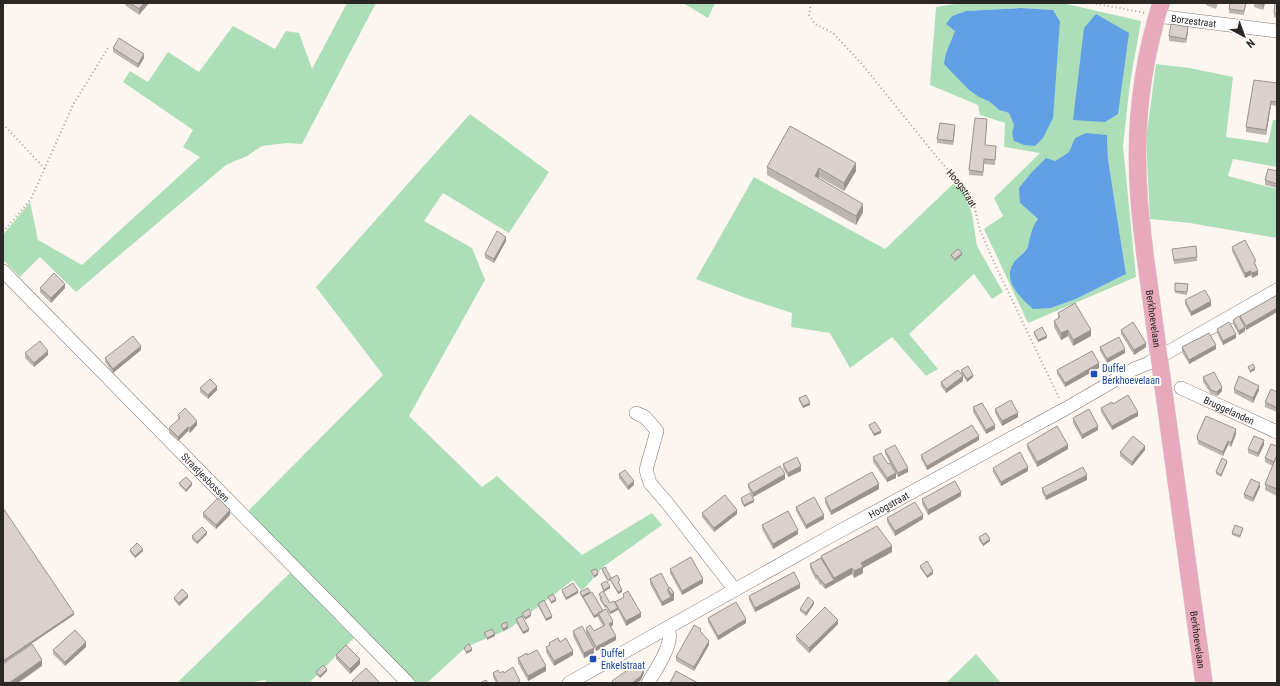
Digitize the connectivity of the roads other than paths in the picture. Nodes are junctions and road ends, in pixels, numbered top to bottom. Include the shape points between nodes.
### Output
1 (1159, 9) edge
2 (1277, 31) edge
3 (3, 271) edge
4 (1277, 290) edge
5 (1160, 356) junction
6 (1181, 388) dead end
7 (636, 413) dead end
8 (1277, 432) edge
9 (735, 590) junction
10 (668, 628) junction
11 (408, 683) edge
12 (569, 683) edge
13 (648, 683) edge
14 (1204, 683) edge

1 - 2 street, Borzestraat
1 - 5 main road, Berkhoevelaan via 1150,38 1142,85 1137,143 1145,255
3 - 11 street, Straatjesbossen
4 - 5 street, Hoogstraat
5 - 9 street, Hoogstraat
5 - 14 main road, Berkhoevelaan
6 - 8 street, Bruggelanden
7 - 9 street via 645,417 657,431 646,470 650,483
9 - 10 street, Hoogstraat
10 - 12 street, Hoogstraat
10 - 13 street via 671,632 670,642

